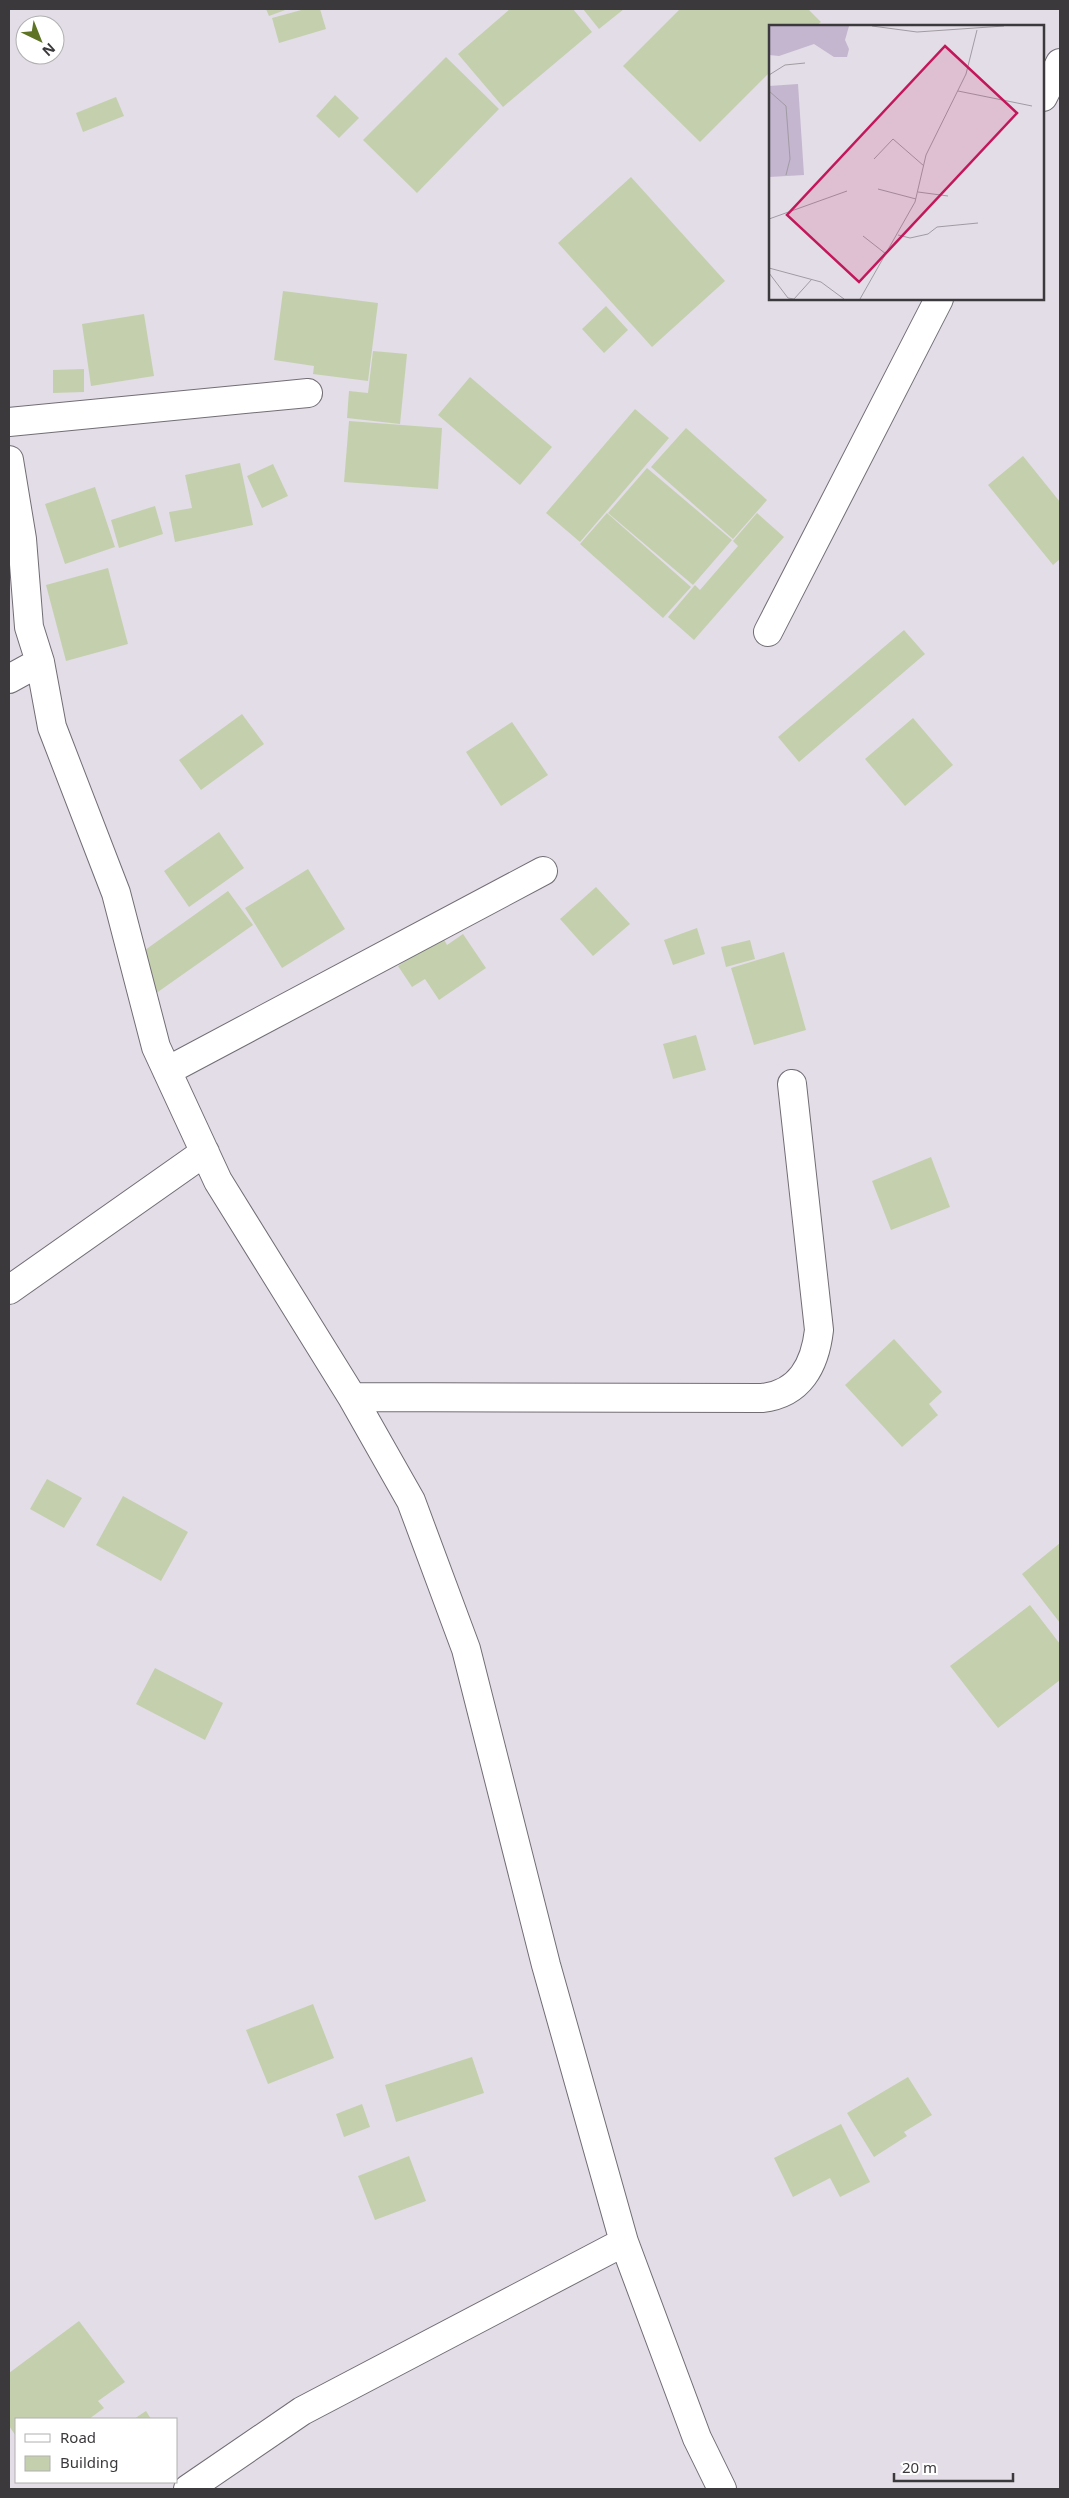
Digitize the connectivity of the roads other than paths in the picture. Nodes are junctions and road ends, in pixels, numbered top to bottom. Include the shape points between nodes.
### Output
1 (1060, 63) edge
2 (1044, 95) edge
3 (938, 300) edge
4 (308, 393) dead end
5 (9, 422) edge
6 (9, 460) edge
7 (768, 632) dead end
8 (40, 662) junction
9 (9, 679) edge
10 (543, 871) dead end
11 (167, 1072) junction
12 (792, 1084) dead end
13 (205, 1152) junction
14 (9, 1290) edge
15 (352, 1397) junction
16 (624, 2242) junction
17 (188, 2489) edge
18 (722, 2489) edge

1 - 2 street
3 - 7 street
4 - 5 street
6 - 8 street via 22,539 29,627
8 - 9 street
8 - 11 street via 52,727 116,893 156,1047
10 - 11 street
11 - 13 street
12 - 15 street via 819,1330 814,1357 793,1387 780,1396 762,1398
13 - 14 street
13 - 15 street via 218,1181
15 - 16 street via 411,1501 466,1649 546,1965
16 - 17 street via 302,2411
16 - 18 street via 697,2438

